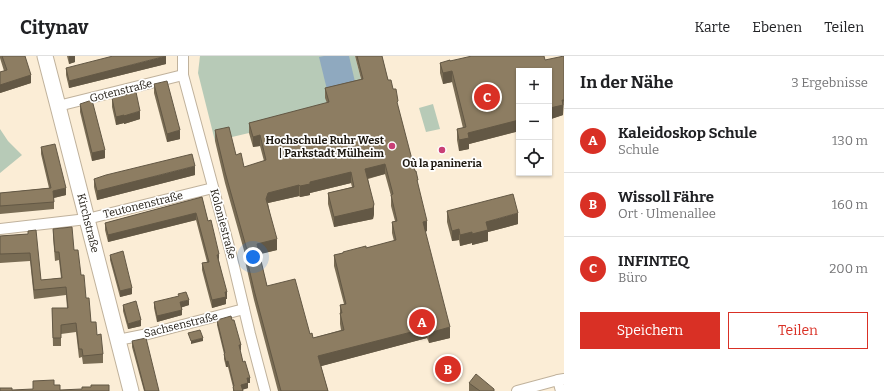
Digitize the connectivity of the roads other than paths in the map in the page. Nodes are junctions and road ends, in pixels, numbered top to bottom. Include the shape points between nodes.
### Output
1 (45, 56) edge
2 (183, 56) edge
3 (183, 76) junction
4 (58, 106) junction
5 (213, 188) junction
6 (86, 219) junction
7 (0, 229) edge
8 (244, 309) junction
9 (118, 340) junction
10 (561, 380) edge
11 (130, 391) edge
12 (265, 391) edge
13 (517, 391) edge
14 (561, 391) edge

1 - 4 street, Kirchstraße
2 - 3 street, Koloniestraße
3 - 4 street, Gotenstraße
3 - 5 street, Koloniestraße
4 - 6 street, Kirchstraße
5 - 6 street, Teutonenstraße
5 - 8 street, Koloniestraße
6 - 7 street, Teutonenstraße
6 - 9 street, Kirchstraße
8 - 9 street, Sachsenstraße
8 - 12 street, Koloniestraße
9 - 11 street, Kirchstraße
10 - 13 street
10 - 14 street

